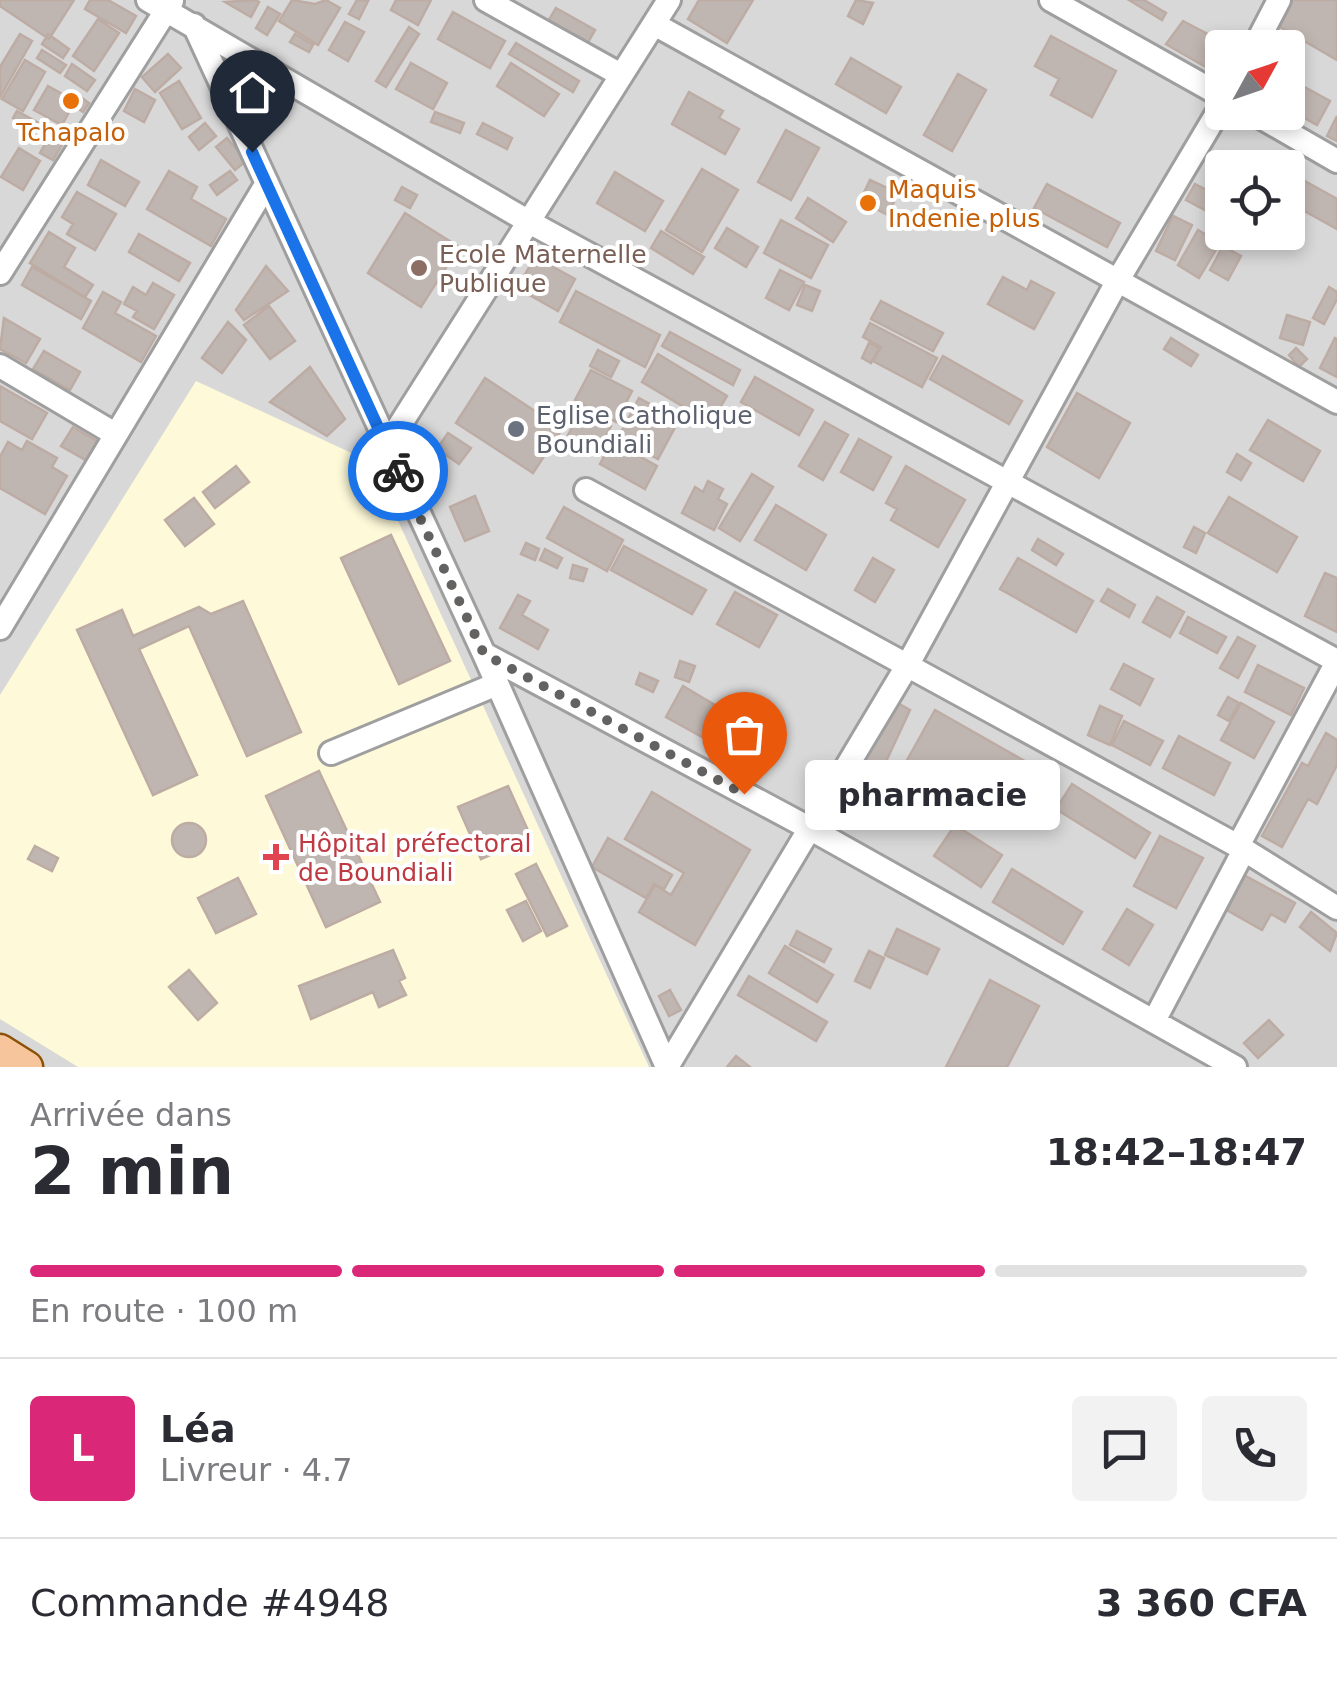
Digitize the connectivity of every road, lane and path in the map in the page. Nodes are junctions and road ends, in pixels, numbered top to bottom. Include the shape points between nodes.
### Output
1 (486, 0) edge
2 (668, 0) edge
3 (1051, 0) edge
4 (1280, 0) edge
5 (162, 4) edge
6 (654, 24) junction
7 (194, 25) junction
8 (1264, 30) edge
9 (620, 76) junction
10 (1205, 86) edge
11 (1207, 130) edge
12 (1284, 130) edge
13 (1337, 160) edge
14 (267, 183) junction
15 (531, 223) junction
16 (0, 273) edge
17 (1118, 280) junction
18 (0, 366) edge
19 (1337, 402) edge
20 (115, 434) junction
21 (386, 447) junction
22 (1010, 480) junction
23 (586, 490) dead end
24 (0, 628) edge
25 (484, 654) junction
26 (1337, 661) edge
27 (907, 666) junction
28 (497, 684) junction
29 (331, 753) dead end
30 (809, 828) junction
31 (1241, 848) junction
32 (1337, 908) edge
33 (1154, 1021) junction
34 (0, 1050) edge
35 (28, 1067) edge
36 (667, 1067) edge
37 (1235, 1067) edge

1 - 9 street
2 - 6 street
3 - 10 street
4 - 8 street
5 - 7 street
5 - 16 street
6 - 9 street
6 - 17 street
7 - 14 street
7 - 15 street
9 - 15 street
11 - 17 street
12 - 13 street
14 - 20 street
14 - 21 street
15 - 21 street
15 - 22 street
17 - 19 street
17 - 22 street
18 - 20 street
20 - 24 street
21 - 25 street
22 - 26 street
22 - 27 street
23 - 27 street
25 - 28 street
25 - 30 street
26 - 31 street
27 - 30 street
27 - 31 street
28 - 29 street
28 - 36 street
30 - 33 street
30 - 36 street
31 - 32 street
31 - 33 street
33 - 37 street
34 - 35 main road

